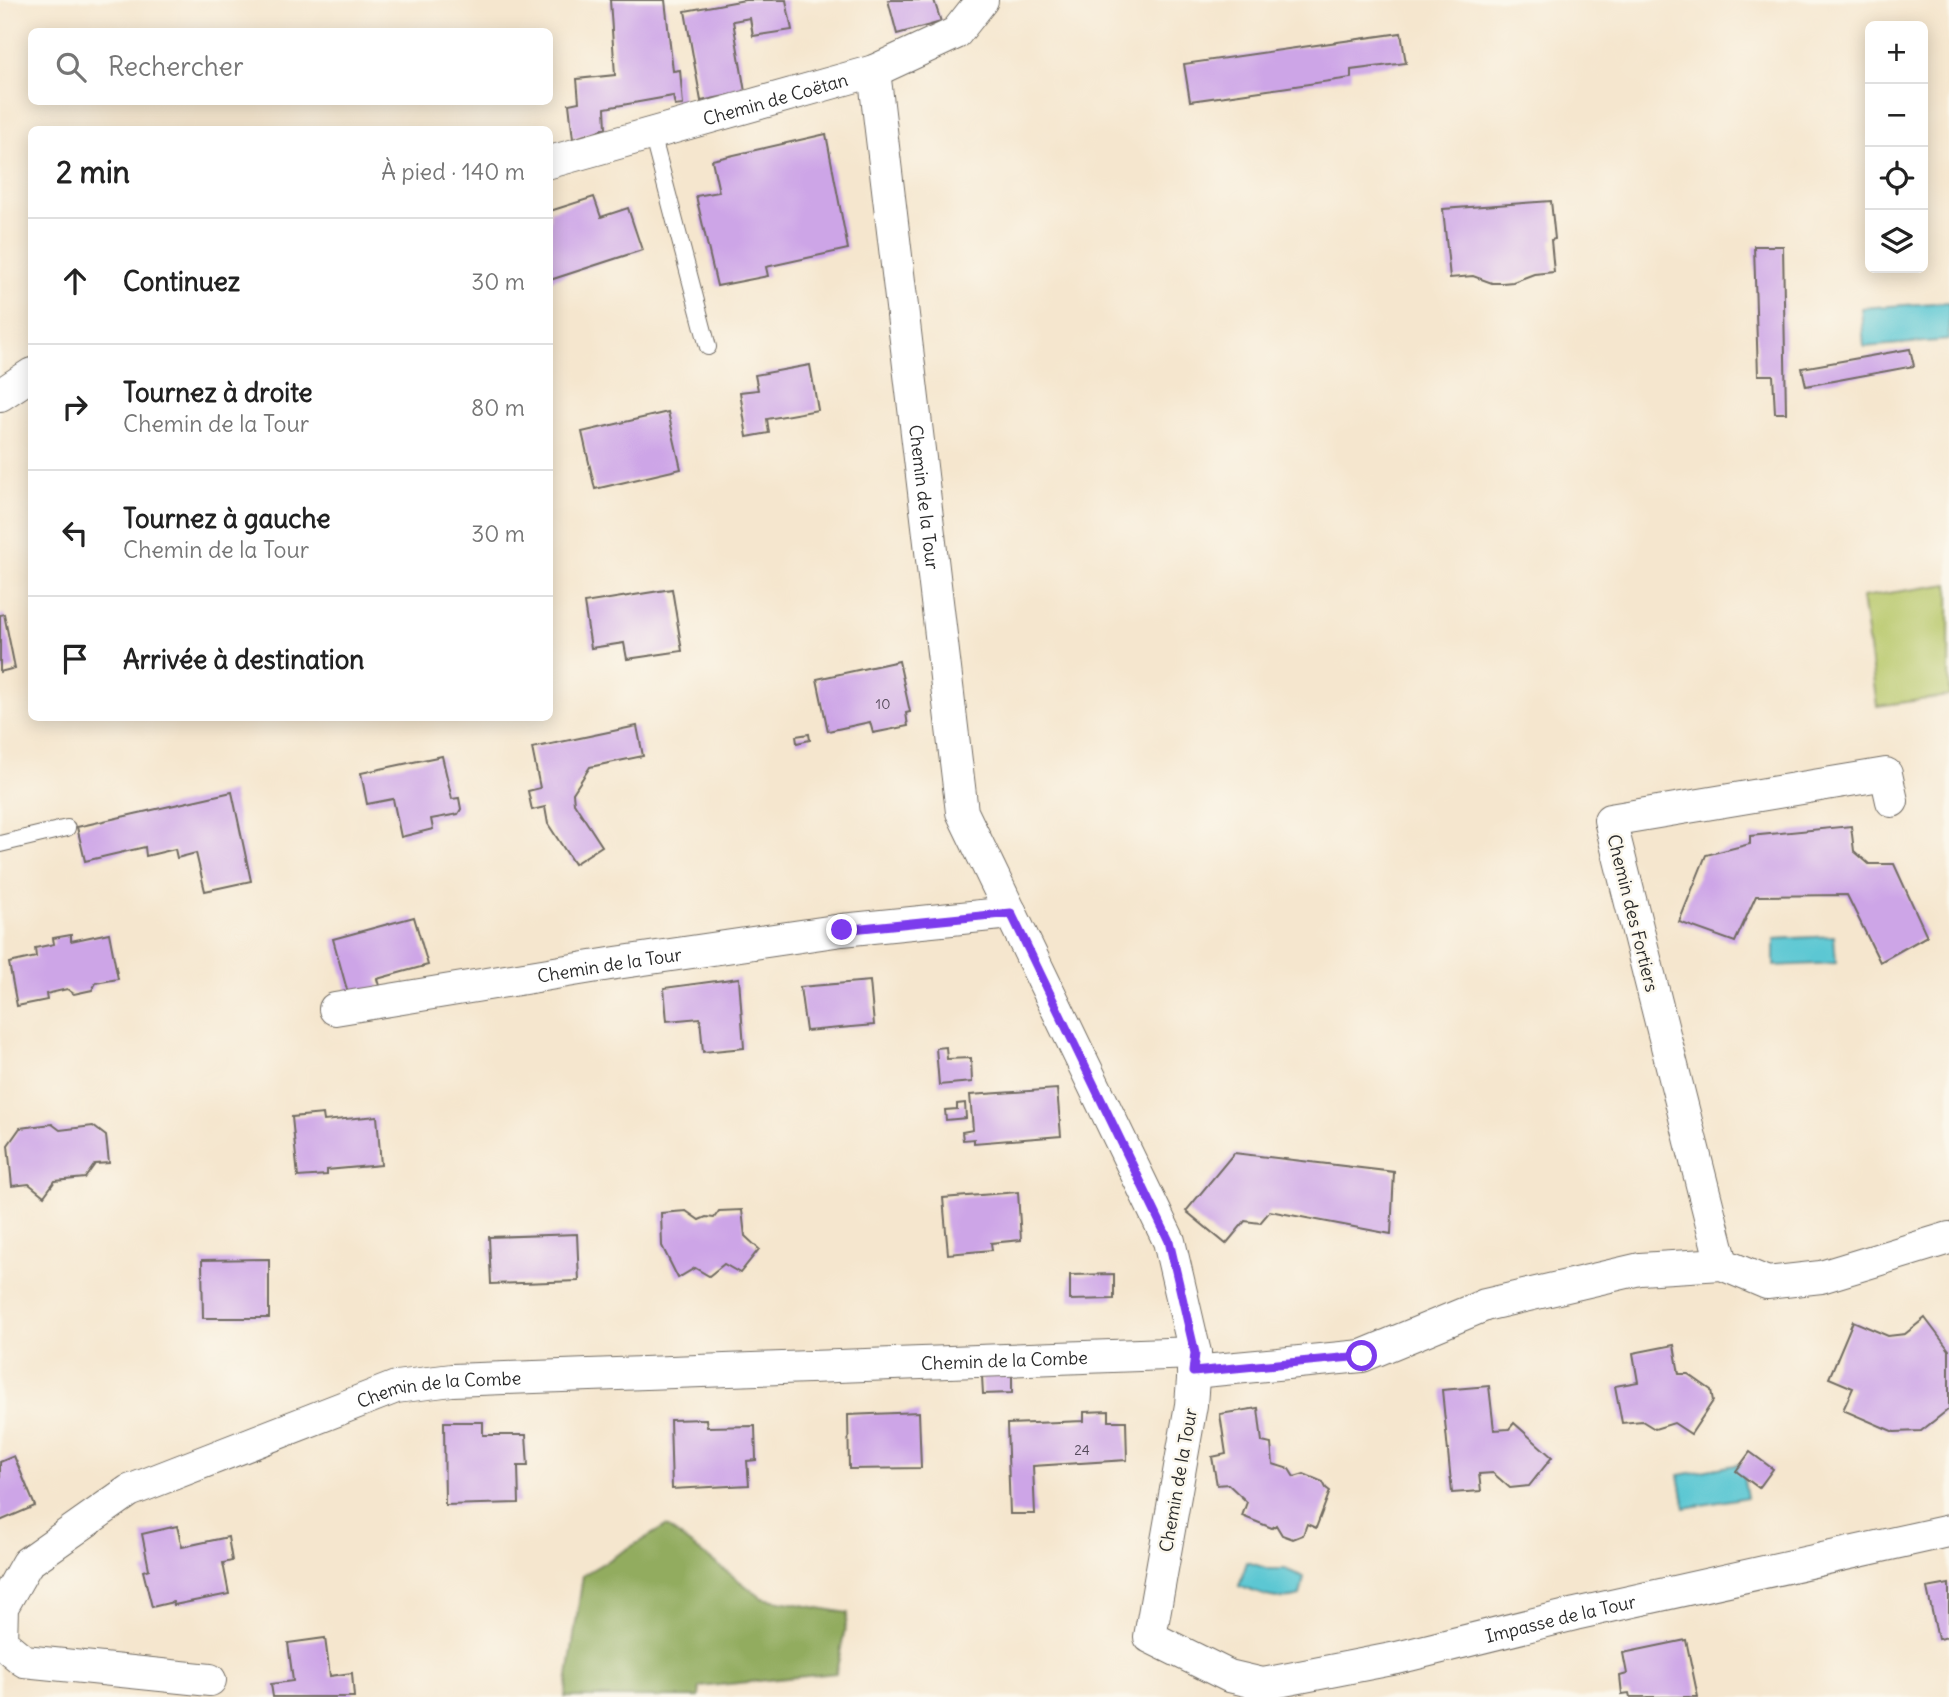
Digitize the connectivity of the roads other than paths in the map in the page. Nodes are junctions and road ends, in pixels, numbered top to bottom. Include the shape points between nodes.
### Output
1 (982, 0) edge
2 (874, 71) junction
3 (652, 134) junction
4 (553, 161) edge
5 (708, 347) dead end
6 (28, 377) edge
7 (0, 395) edge
8 (1892, 800) dead end
9 (67, 828) dead end
10 (0, 844) edge
11 (1011, 913) junction
12 (335, 1009) dead end
13 (1949, 1238) edge
14 (1723, 1264) junction
15 (1194, 1363) junction
16 (1949, 1531) edge
17 (1175, 1650) joint
18 (210, 1681) dead end

1 - 2 street, Chemin de Coëtan via 956,33
2 - 3 street, Chemin de Coëtan
2 - 11 street, Chemin de la Tour via 962,812
3 - 4 street, Chemin de Coëtan
3 - 5 lane
6 - 7 street
8 - 14 street, Chemin des Fortiers via 1886,774 1610,820
9 - 10 lane
11 - 12 street, Chemin de la Tour via 842,930
11 - 15 street, Chemin de la Tour via 1169,1241
13 - 14 street via 1799,1281 1767,1283
14 - 15 street via 1640,1269 1485,1305 1362,1356
15 - 17 street, Chemin de la Tour via 1191,1405 1150,1637
15 - 18 street, Chemin de la Combe via 452,1380 396,1387 129,1491 27,1563 2,1607 1,1642 24,1661
16 - 17 street, Impasse de la Tour via 1397,1658 1263,1684 1229,1676

